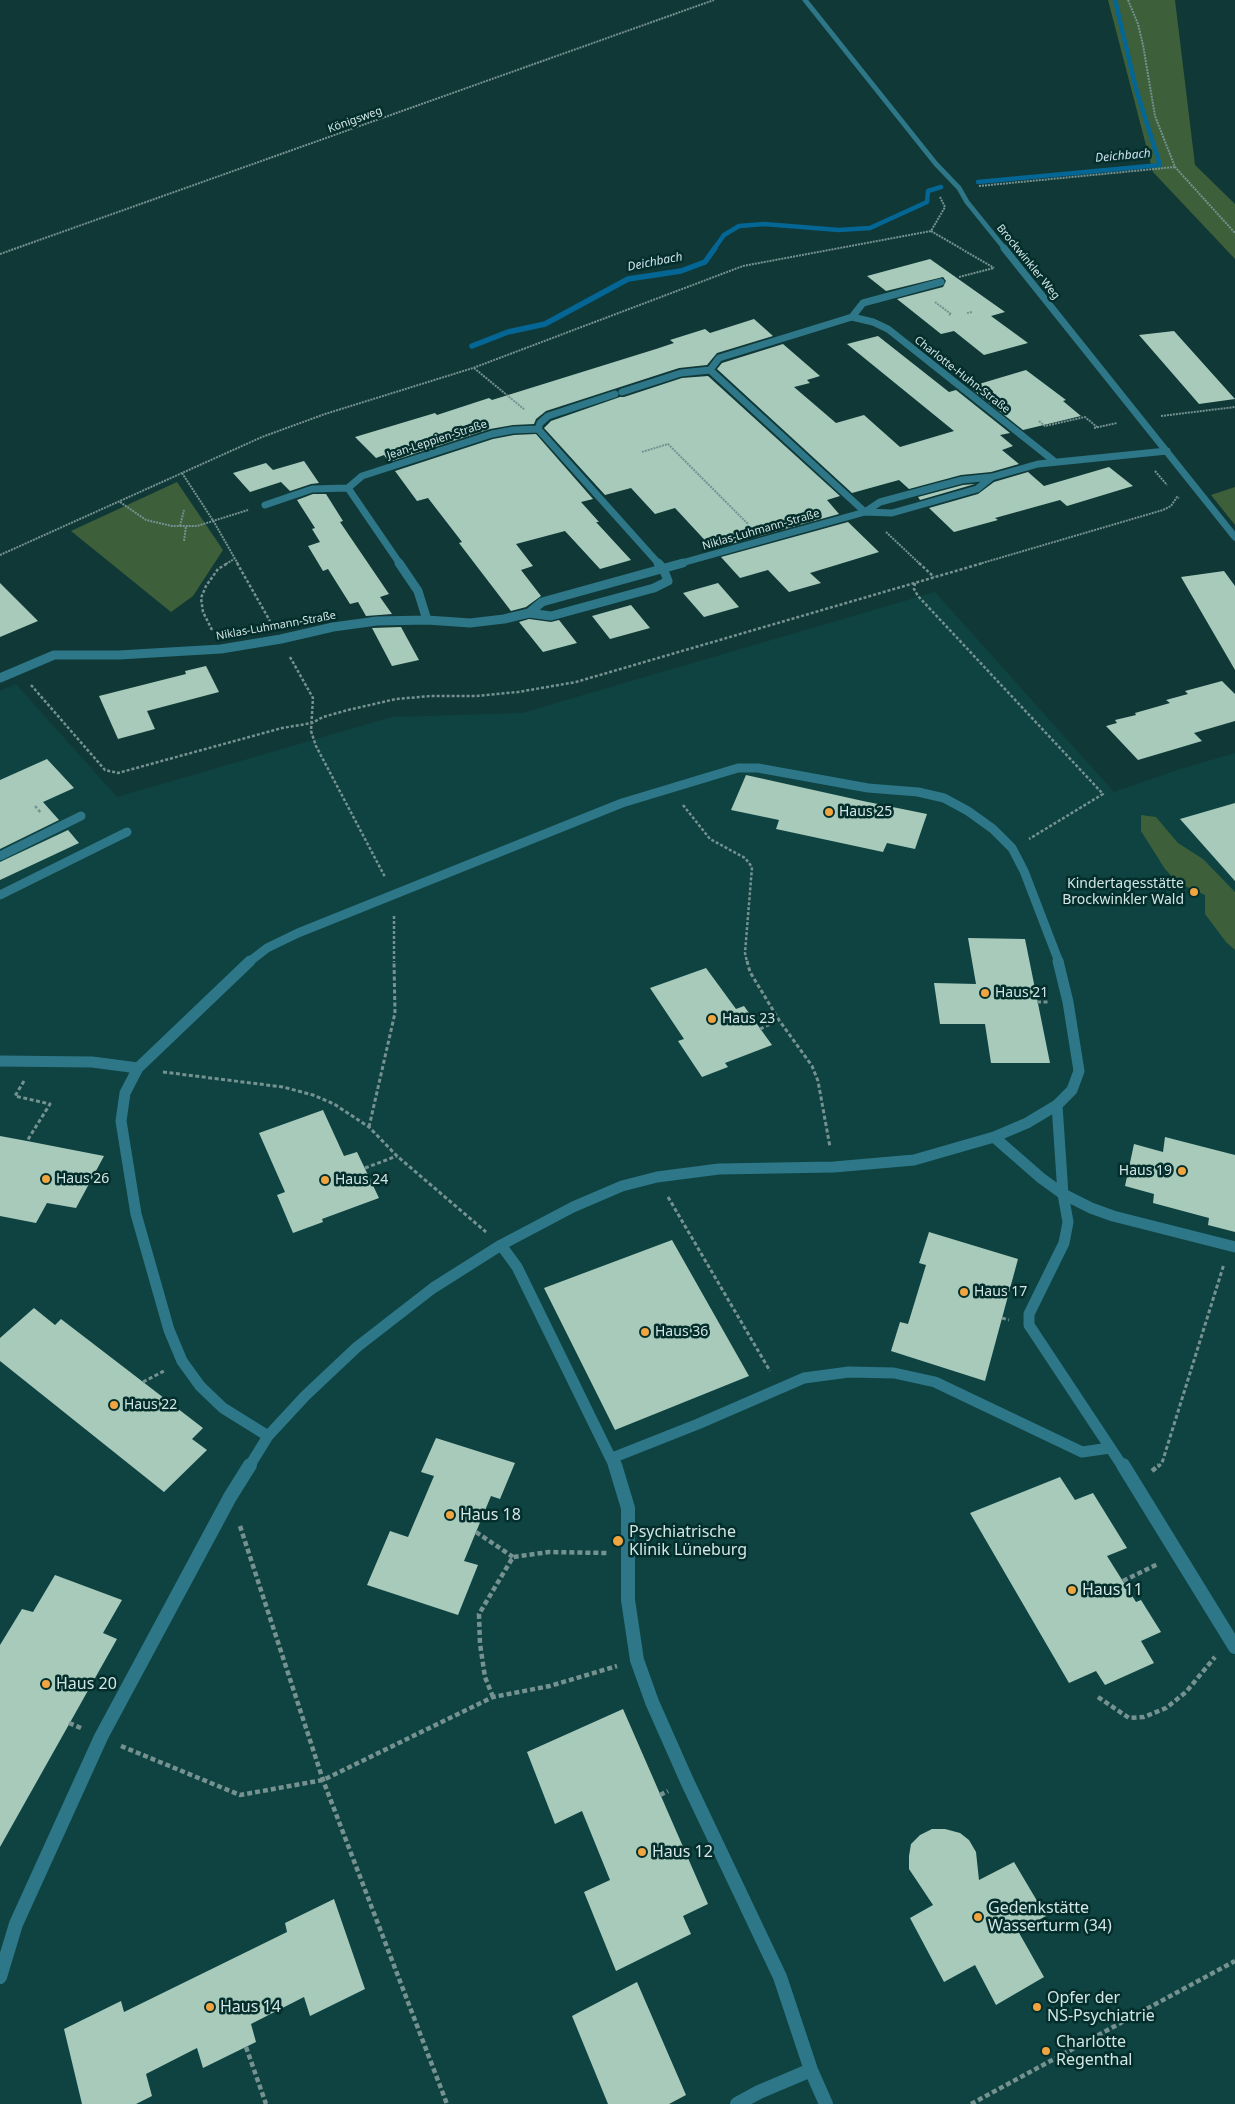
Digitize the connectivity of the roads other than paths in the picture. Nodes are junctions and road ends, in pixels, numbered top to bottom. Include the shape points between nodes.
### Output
1 (805, 0) edge
2 (941, 282) road end
3 (852, 317) junction
4 (710, 370) junction
5 (539, 426) junction
6 (1167, 451) junction
7 (1054, 461) junction
8 (992, 477) junction
9 (348, 488) junction
10 (265, 505) road end
11 (865, 512) junction
12 (1235, 537) edge
13 (663, 568) junction
14 (529, 614) junction
15 (427, 620) junction
16 (0, 678) edge
17 (82, 816) dead end
18 (127, 832) dead end
19 (0, 856) edge
20 (0, 895) edge
21 (0, 1061) edge
22 (138, 1068) junction
23 (1057, 1105) junction
24 (994, 1137) junction
25 (1064, 1194) junction
26 (500, 1245) junction
27 (1232, 1246) edge
28 (268, 1436) junction
29 (1110, 1448) junction
30 (612, 1458) junction
31 (1234, 1645) edge
32 (0, 1976) edge
33 (811, 2070) junction
34 (737, 2104) edge
35 (826, 2104) edge

1 - 6 street, Brockwinkler Weg
2 - 3 street via 863,303
3 - 4 street via 720,358
3 - 7 street, Charlotte-Huhn-Straße via 888,329
4 - 5 street, Jean-Leppien-Straße via 681,373 548,416
4 - 11 street
5 - 9 street, Jean-Leppien-Straße via 492,434 362,476
5 - 13 street
6 - 7 street, Niklas-Luhmann-Straße
6 - 12 street, Brockwinkler Weg
7 - 8 street, Niklas-Luhmann-Straße
8 - 11 street, Niklas-Luhmann-Straße via 962,480 880,502
8 - 11 street, Niklas-Luhmann-Straße via 977,489 892,513
9 - 10 street via 312,489
9 - 15 street via 418,591
11 - 13 street, Niklas-Luhmann-Straße
13 - 14 street, Niklas-Luhmann-Straße via 542,602
13 - 14 street, Niklas-Luhmann-Straße via 668,581 654,588 551,616
14 - 15 street, Niklas-Luhmann-Straße via 470,623
15 - 16 street, Niklas-Luhmann-Straße via 377,621 334,627 221,649 54,655
17 - 19 street
18 - 20 street
21 - 22 street via 92,1062
22 - 23 street via 248,962 267,948 298,933 622,803 720,772 758,768 944,798 968,810 1012,848 1059,963 1068,1002 1079,1071 1072,1090
22 - 28 street via 125,1093 124,1148 136,1214 169,1330 182,1361 200,1386 223,1408
23 - 24 street
23 - 25 street
24 - 25 street
24 - 26 street via 914,1160 834,1167 719,1168 657,1177 622,1186 573,1207
25 - 27 street via 1113,1216
25 - 29 street via 1068,1222 1064,1243 1029,1314 1029,1325
26 - 28 street via 433,1288 357,1347
26 - 30 street via 517,1267
28 - 32 street via 230,1497 101,1738 16,1924
29 - 30 street via 1082,1452 935,1382 894,1373 849,1372 804,1378
29 - 31 street via 1136,1484
30 - 33 street via 628,1508 628,1600 637,1660 687,1781 780,1977
33 - 34 street
33 - 35 street

